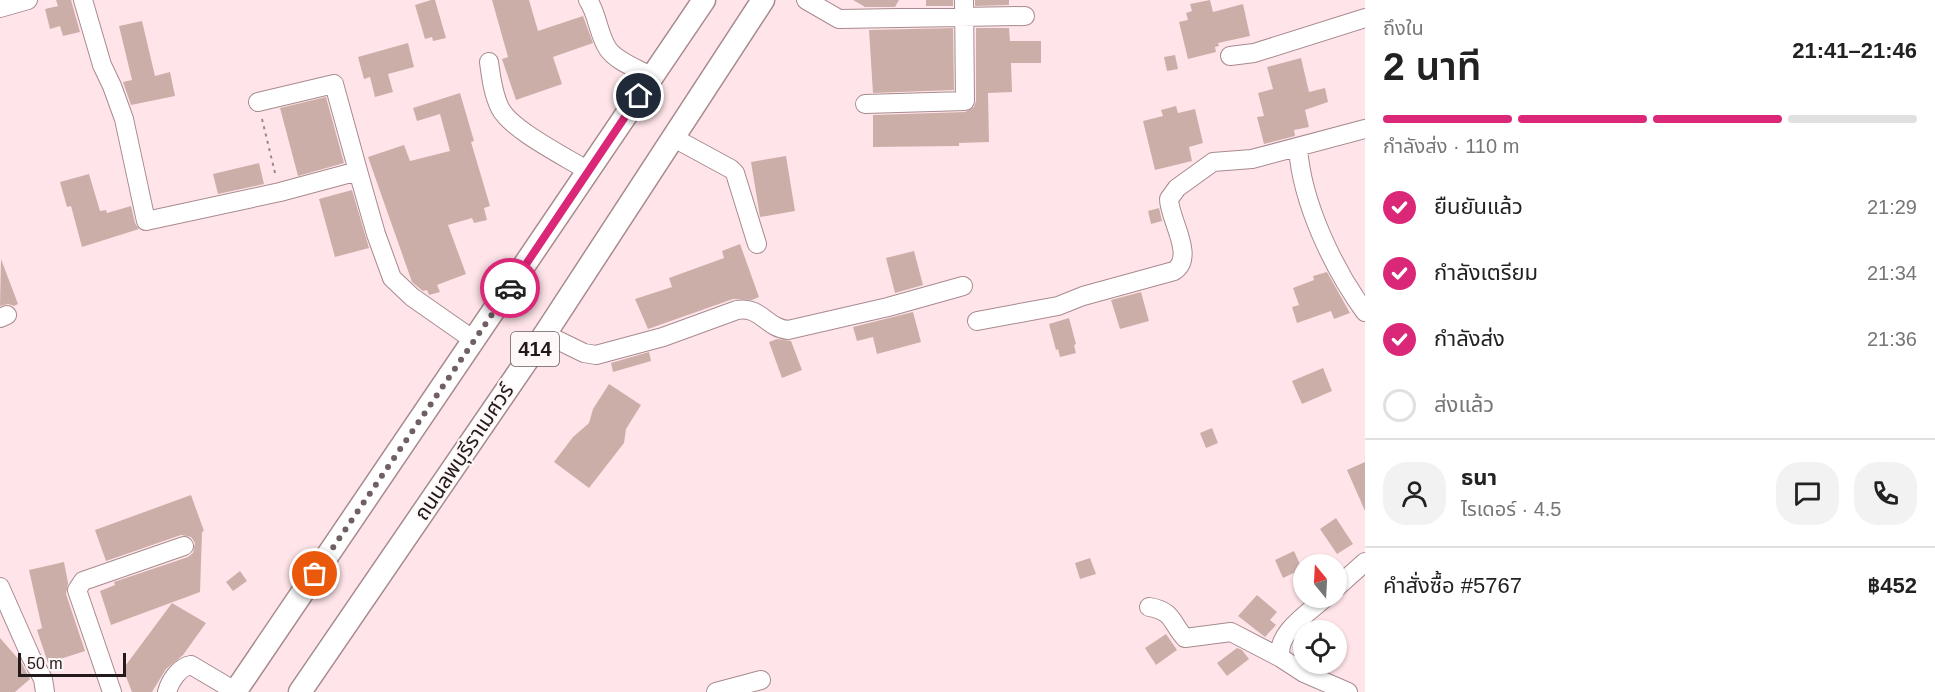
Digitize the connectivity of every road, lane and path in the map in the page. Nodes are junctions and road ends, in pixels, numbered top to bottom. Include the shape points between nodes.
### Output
1 (28, 0) edge
2 (83, 0) edge
3 (588, 0) edge
4 (704, 0) edge
5 (764, 0) edge
6 (806, 0) edge
7 (0, 8) edge
8 (964, 8) edge
9 (1025, 16) dead end
10 (1365, 18) edge
11 (1230, 56) dead end
12 (489, 62) dead end
13 (652, 77) junction
14 (258, 102) joint
15 (865, 104) dead end
16 (1365, 129) edge
17 (674, 138) junction
18 (1298, 148) junction
19 (358, 171) junction
20 (588, 171) junction
21 (280, 192) junction
22 (757, 244) dead end
23 (963, 286) dead end
24 (1365, 312) edge
25 (977, 321) dead end
26 (545, 334) junction
27 (475, 341) junction
28 (184, 546) dead end
29 (1365, 562) edge
30 (1347, 578) edge
31 (0, 587) edge
32 (1149, 607) dead end
33 (1314, 608) edge
34 (1281, 658) junction
35 (761, 680) dead end
36 (45, 692) edge
37 (112, 692) edge
38 (167, 692) edge
39 (235, 692) edge
40 (300, 692) edge
41 (716, 692) edge
42 (1348, 692) edge

1 - 7 street
2 - 21 street via 102,65 124,120 146,222
3 - 13 street via 608,50
4 - 13 main road, 414
5 - 17 main road, ถนนลพบุรีราเมศวร์ / 414
6 - 8 street via 839,19
8 - 9 street
8 - 15 street via 965,101
10 - 11 street via 1266,50
12 - 20 street via 497,101 507,118
13 - 20 main road, 414
14 - 19 street via 334,84
14 - 21 path
16 - 18 street
17 - 22 street via 735,173
17 - 26 main road, ถนนลพบุรีราเมศวร์ / 414
18 - 24 street via 1303,185 1329,252
18 - 25 street via 1252,159 1213,162 1175,191 1169,202 1184,254 1177,269 1058,306
19 - 21 street
19 - 27 street via 392,278 412,297
20 - 27 main road, 414
23 - 26 street via 788,330 756,312 737,310 663,338 596,355 584,354
26 - 40 main road, ถนนลพบุรีราเมศวร์ / 414
27 - 39 main road, 414
28 - 37 street via 78,585
29 - 30 street
31 - 36 street via 43,679
32 - 34 street via 1170,615 1185,638 1231,632
33 - 34 street via 1285,634 1280,644
34 - 42 street
35 - 41 street
38 - 39 street via 182,668 190,664

